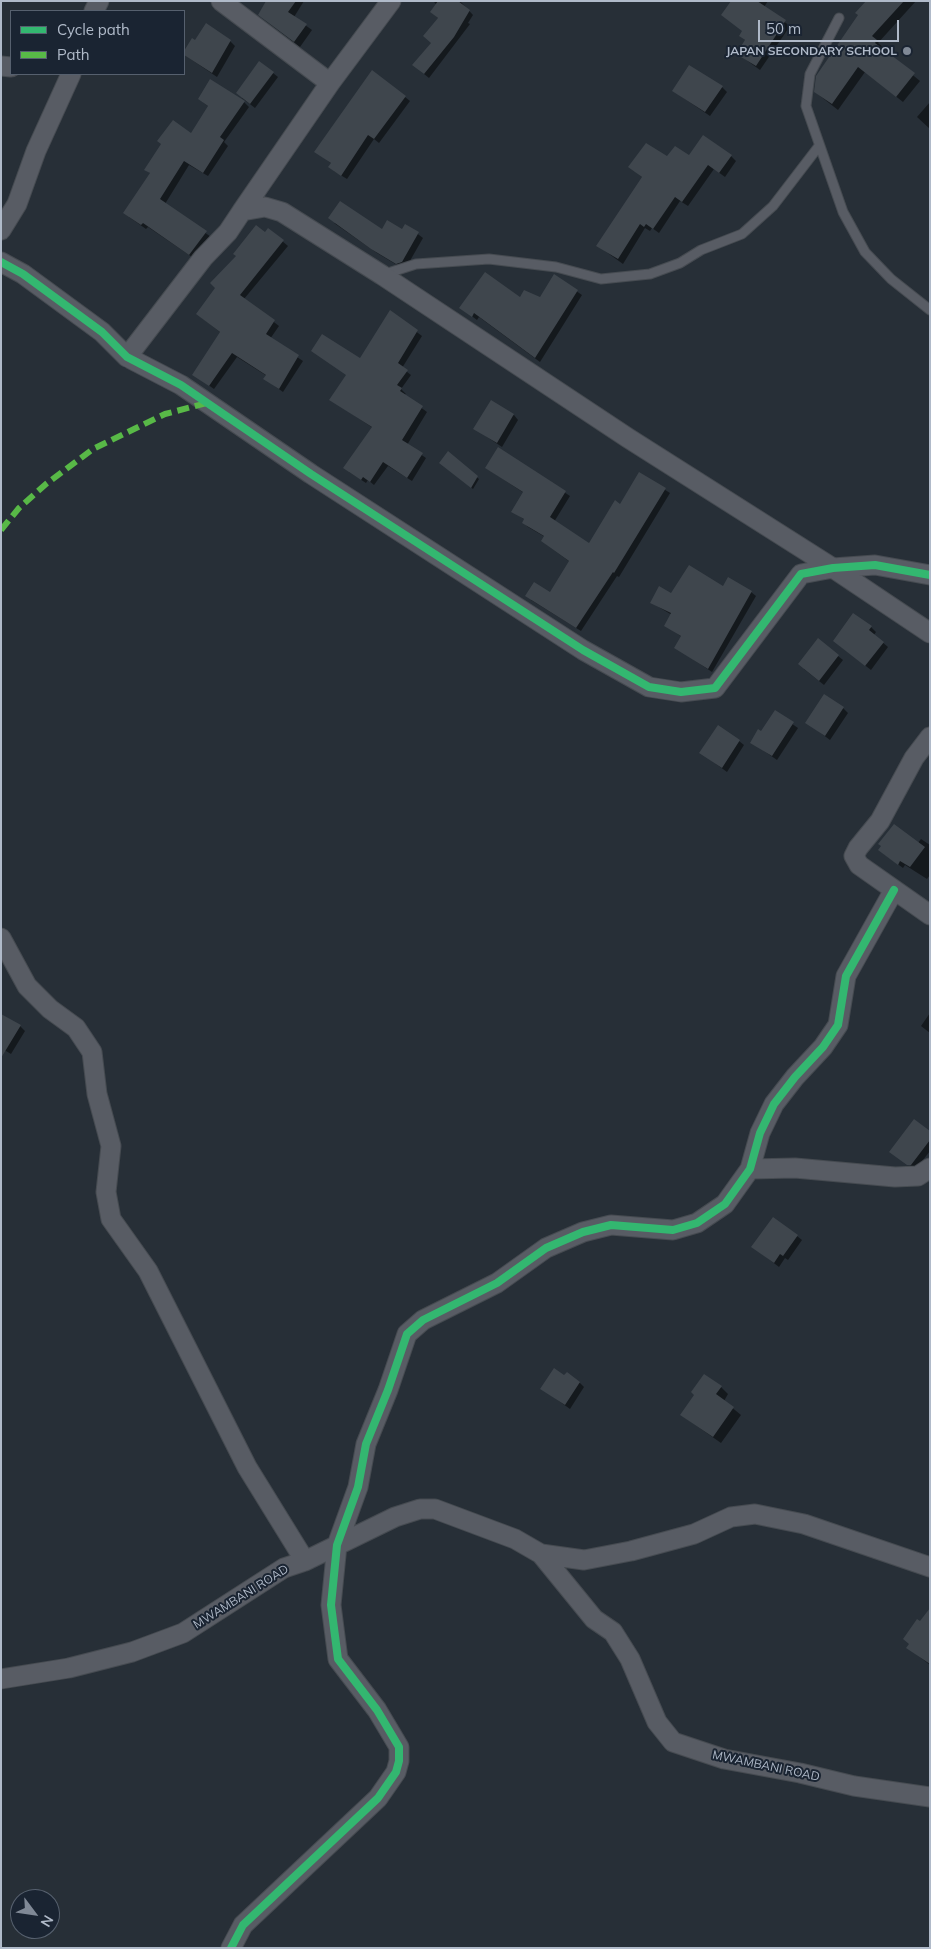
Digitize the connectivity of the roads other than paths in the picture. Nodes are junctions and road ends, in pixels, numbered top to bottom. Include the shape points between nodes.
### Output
1 (221, 1) edge
2 (391, 1) edge
3 (839, 18) dead end
4 (71, 75) edge
5 (330, 83) junction
6 (819, 146) junction
7 (242, 211) junction
8 (1, 230) edge
9 (1, 262) edge
10 (382, 275) junction
11 (930, 310) edge
12 (127, 356) junction
13 (833, 568) junction
14 (930, 575) edge
15 (930, 633) edge
16 (930, 737) edge
17 (894, 890) junction
18 (930, 915) edge
19 (1, 938) edge
20 (930, 1168) edge
21 (750, 1169) junction
22 (337, 1545) junction
23 (541, 1554) junction
24 (305, 1561) junction
25 (930, 1566) edge
26 (1, 1679) edge
27 (930, 1797) edge
28 (231, 1948) edge

1 - 5 street
2 - 5 street
3 - 6 lane via 810,74 806,106
4 - 8 street via 36,151 17,204
5 - 7 street
6 - 10 lane via 773,206 742,234 650,274 602,279 556,268 488,259 416,264
6 - 11 lane via 843,212 865,252 891,279
7 - 10 street via 265,207 282,212
7 - 12 street
9 - 12 street via 23,274 102,332
10 - 13 street via 628,438
12 - 13 street via 181,385 583,650 649,687 682,692 715,688 801,574
13 - 14 street via 875,565
13 - 15 street
16 - 17 street via 914,758 880,821 854,856 859,865
17 - 18 street
17 - 21 street via 846,976 838,1025 774,1104 760,1133
19 - 24 street via 27,986 76,1028 92,1052 97,1094 111,1146 106,1192 111,1219 148,1271 247,1467
20 - 21 street via 918,1176 895,1177 795,1168
21 - 22 street via 725,1204 696,1223 673,1230 611,1225 584,1232 546,1248 497,1283 423,1320 407,1334 366,1444 358,1487
22 - 23 street, MWAMBANI ROAD via 395,1517 420,1509 453,1515 515,1539
22 - 24 street, MWAMBANI ROAD
22 - 28 street via 332,1605 336,1654 377,1710 399,1747 396,1772 378,1798 244,1925
23 - 25 street via 584,1560 699,1533 731,1517 755,1514 804,1524
23 - 27 street, MWAMBANI ROAD via 594,1619 614,1632 630,1659 657,1722 673,1742 724,1759 854,1786
24 - 26 street, MWAMBANI ROAD via 284,1568 183,1633 132,1652 69,1668

